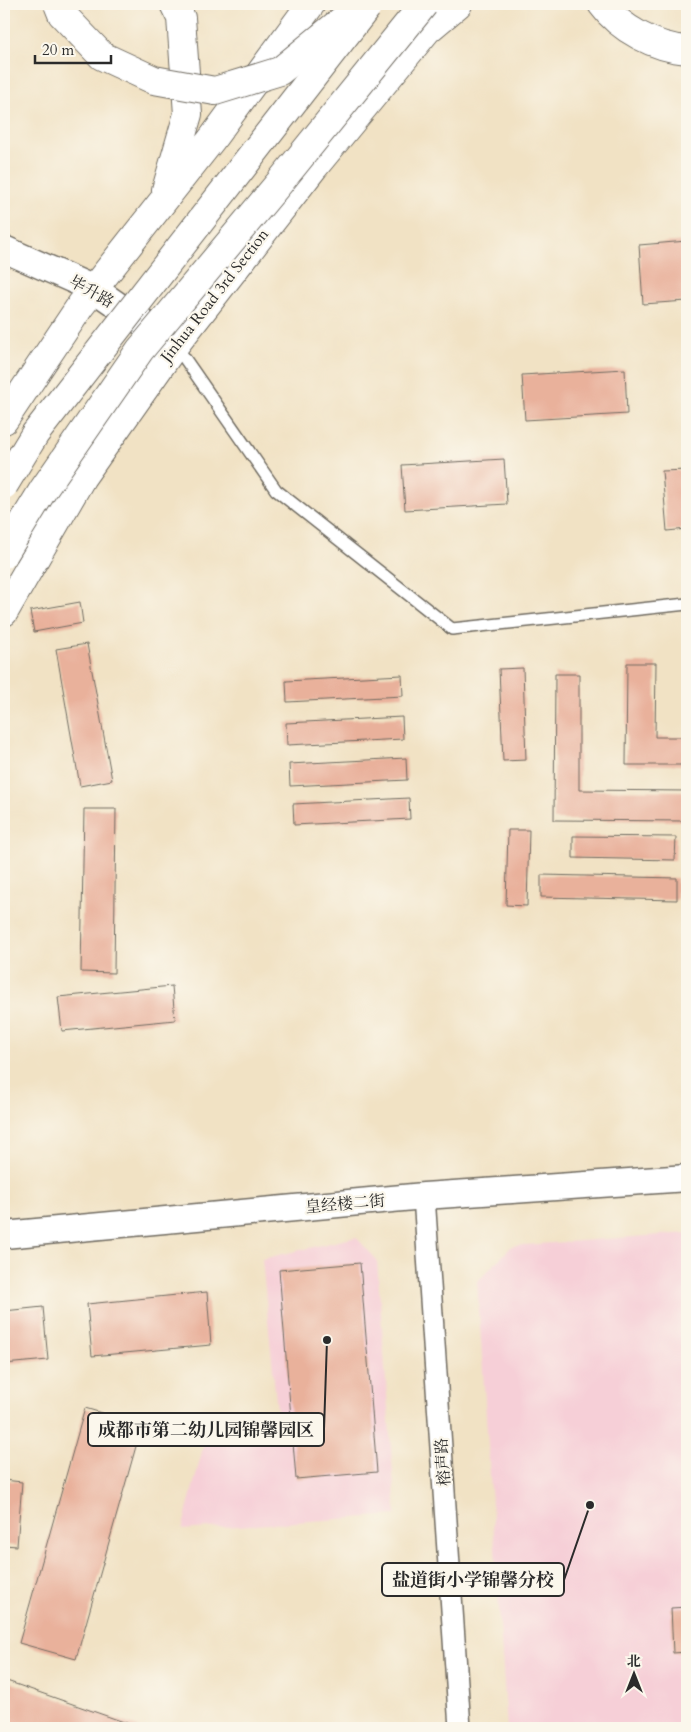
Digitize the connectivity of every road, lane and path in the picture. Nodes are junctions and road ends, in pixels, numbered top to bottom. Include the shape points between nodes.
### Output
1 (58, 4) edge
2 (174, 4) edge
3 (311, 4) edge
4 (362, 4) edge
5 (370, 4) edge
6 (424, 4) edge
7 (458, 4) edge
8 (602, 4) edge
9 (687, 50) edge
10 (163, 203) junction
11 (4, 249) edge
12 (94, 289) junction
13 (174, 345) junction
14 (4, 420) edge
15 (4, 485) edge
16 (4, 554) edge
17 (687, 604) edge
18 (4, 612) edge
19 (687, 1178) edge
20 (424, 1196) junction
21 (4, 1235) edge
22 (460, 1728) edge

1 - 4 main road, bridge via 62,14 102,56 154,80 215,91 280,72
2 - 10 main road via 181,18 188,114
3 - 10 main road
5 - 15 main road, bridge via 36,434
6 - 16 main road, bridge via 140,350 43,490
7 - 13 main road, Jinhua Road 3rd Section via 427,30
8 - 9 main road via 639,36
10 - 12 main road
11 - 12 street, 毕升路
12 - 13 street, 毕升路
12 - 14 main road
13 - 17 lane via 276,490 452,629
13 - 18 main road, Jinhua Road 3rd Section via 82,476
19 - 20 street, 皇经楼二街
20 - 21 street, 皇经楼二街
20 - 22 street, 榕声路

